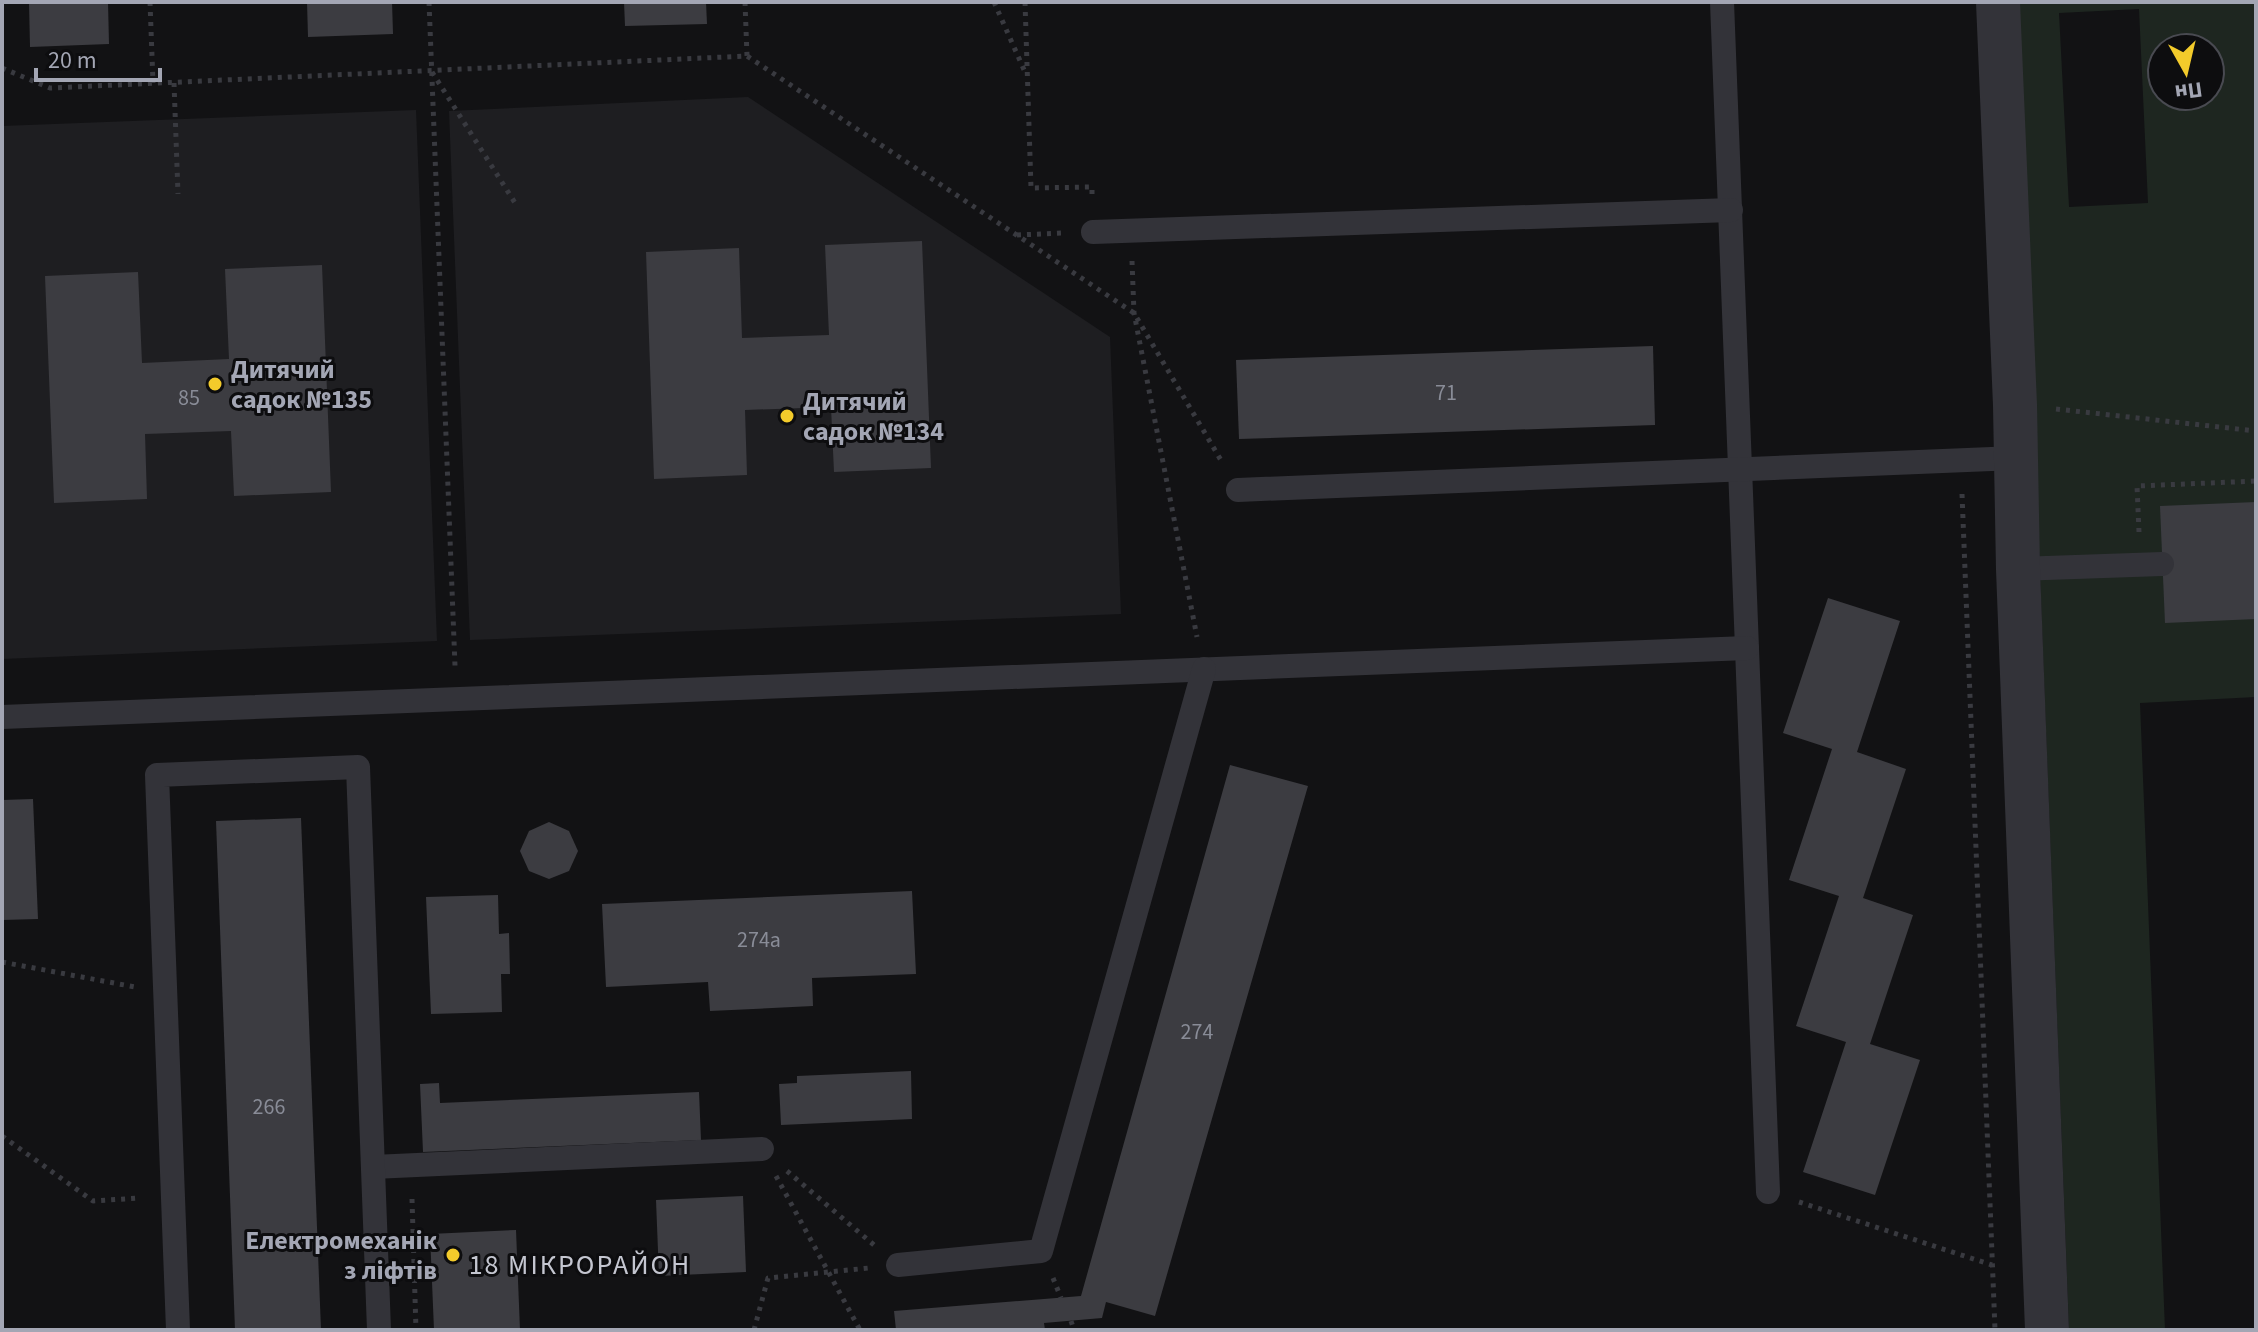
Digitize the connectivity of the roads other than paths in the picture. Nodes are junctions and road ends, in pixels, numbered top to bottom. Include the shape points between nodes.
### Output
1 (1722, 2) edge
2 (1998, 2) edge
3 (1731, 210) junction
4 (1093, 232) road end
5 (2016, 458) junction
6 (1741, 469) junction
7 (1238, 490) road end
8 (2151, 564) road end
9 (2018, 569) junction
10 (1747, 648) junction
11 (1204, 669) junction
12 (2, 717) edge
13 (762, 1149) road end
14 (373, 1167) junction
15 (1768, 1192) road end
16 (898, 1265) road end
17 (178, 1330) edge
18 (379, 1330) edge
19 (2047, 1330) edge

1 - 3 lane
2 - 5 street
3 - 4 lane
3 - 6 lane
5 - 6 lane
5 - 9 street
6 - 7 lane
6 - 10 lane
8 - 9 lane
9 - 19 street
10 - 11 lane
10 - 15 lane
11 - 12 lane
11 - 16 lane via 1041,1251
13 - 14 lane
14 - 17 lane via 358,767 157,775
14 - 18 lane

